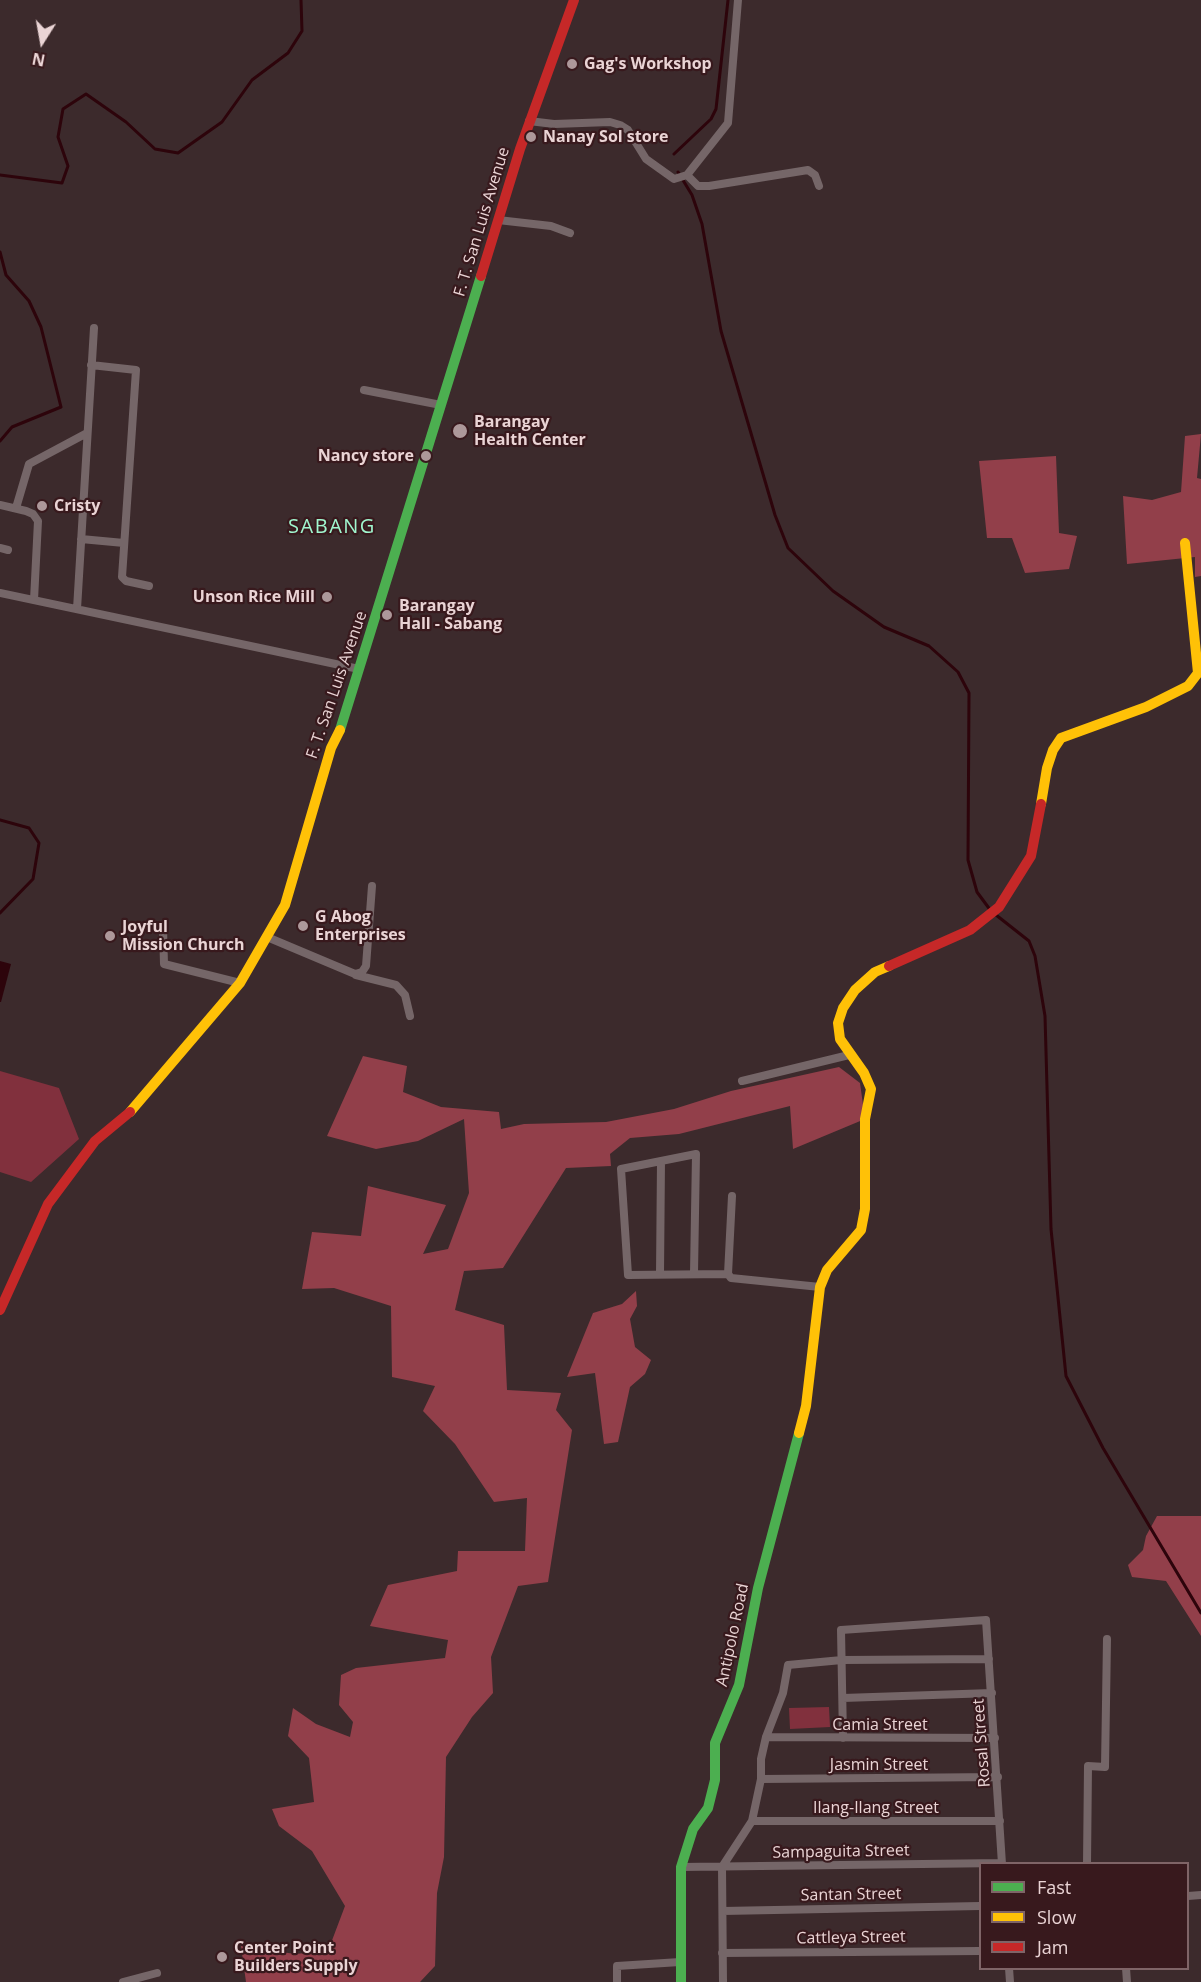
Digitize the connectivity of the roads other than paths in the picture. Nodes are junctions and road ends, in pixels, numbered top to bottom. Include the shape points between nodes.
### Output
1 (574, 0) edge
2 (738, 0) edge
3 (529, 121) junction
4 (687, 175) junction
5 (819, 186) dead end
6 (498, 220) junction
7 (570, 233) dead end
8 (94, 328) dead end
9 (91, 365) junction
10 (364, 390) dead end
11 (441, 405) junction
12 (87, 433) junction
13 (0, 505) edge
14 (16, 508) junction
15 (81, 539) junction
16 (124, 543) junction
17 (1185, 543) dead end
18 (148, 586) dead end
19 (0, 593) edge
20 (34, 600) junction
21 (77, 609) junction
22 (360, 669) junction
23 (372, 886) dead end
24 (163, 928) dead end
25 (267, 937) junction
26 (355, 974) junction
27 (240, 983) junction
28 (410, 1016) dead end
29 (849, 1055) junction
30 (742, 1081) dead end
31 (661, 1161) junction
32 (732, 1196) dead end
33 (660, 1274) junction
34 (694, 1274) junction
35 (728, 1274) junction
36 (820, 1287) junction
37 (0, 1310) edge
38 (1107, 1639) dead end
39 (989, 1659) junction
40 (842, 1660) junction
41 (992, 1693) junction
42 (843, 1698) junction
43 (766, 1737) junction
44 (843, 1738) junction
45 (995, 1738) junction
46 (998, 1777) junction
47 (761, 1779) junction
48 (752, 1821) junction
49 (1000, 1821) junction
50 (1002, 1862) edge
51 (1087, 1862) edge
52 (979, 1863) edge
53 (681, 1867) junction
54 (723, 1867) junction
55 (979, 1906) edge
56 (723, 1911) junction
57 (979, 1951) edge
58 (722, 1953) junction
59 (681, 1962) junction
60 (157, 1973) dead end
61 (123, 1982) edge
62 (617, 1982) edge
63 (681, 1982) edge
64 (723, 1982) edge

1 - 3 street, F. T. San Luis Avenue
2 - 4 street via 728,123
3 - 4 street via 621,124 646,159 674,179
3 - 6 street, F. T. San Luis Avenue
4 - 5 street via 698,186 709,186 808,170
6 - 7 street via 551,226
6 - 11 street, F. T. San Luis Avenue
8 - 9 street
9 - 12 street
9 - 16 street via 136,370
10 - 11 street
11 - 22 street, F. T. San Luis Avenue
12 - 14 street via 29,464
12 - 15 street
13 - 14 street
14 - 20 street via 33,514 38,521
15 - 16 street
15 - 21 street
16 - 18 street via 122,576 126,581
17 - 29 street via 1198,673 1188,686 1146,707 1061,738 1047,768 1031,856 999,907 970,930 875,972 855,990 838,1023 840,1039
19 - 20 street
20 - 21 street
21 - 22 street
22 - 25 street, F. T. San Luis Avenue via 342,727 331,748 285,905
23 - 26 street via 366,966
24 - 27 street via 164,964
25 - 26 street
25 - 27 street, F. T. San Luis Avenue
26 - 28 street via 396,986 405,996
27 - 37 street, F. T. San Luis Avenue via 128,1114 95,1141 64,1180 48,1203
29 - 30 street
29 - 36 street via 871,1089 865,1119 865,1209 861,1230 827,1270
31 - 33 street
31 - 33 street via 621,1169 628,1275
31 - 34 street via 696,1154
32 - 35 street
33 - 34 street
34 - 35 street
35 - 36 street via 731,1278
36 - 53 street, Antipolo Road via 806,1406 758,1588 739,1685 715,1743 715,1780 708,1808 693,1829
38 - 51 street via 1105,1767 1088,1767
39 - 40 street
39 - 40 street, Rosal Street via 987,1620 841,1630
39 - 41 street, Rosal Street
40 - 42 street
40 - 43 street via 788,1665 783,1693
41 - 42 street
41 - 45 street, Rosal Street
42 - 44 street
43 - 44 street, Camia Street
43 - 47 street via 760,1759
44 - 45 street, Camia Street
45 - 46 street, Rosal Street
46 - 47 street, Jasmin Street
46 - 49 street, Rosal Street
47 - 48 street
48 - 49 street, Ilang-Ilang Street
48 - 54 street
49 - 50 street, Rosal Street
52 - 54 street, Sampaguita Street
53 - 54 street, Sampaguita Street
53 - 59 street, Antipolo Road
54 - 56 street
55 - 56 street, Santan Street
56 - 58 street
57 - 58 street, Cattleya Street
58 - 64 street
59 - 62 street via 617,1966
59 - 63 street, Antipolo Road
60 - 61 street

